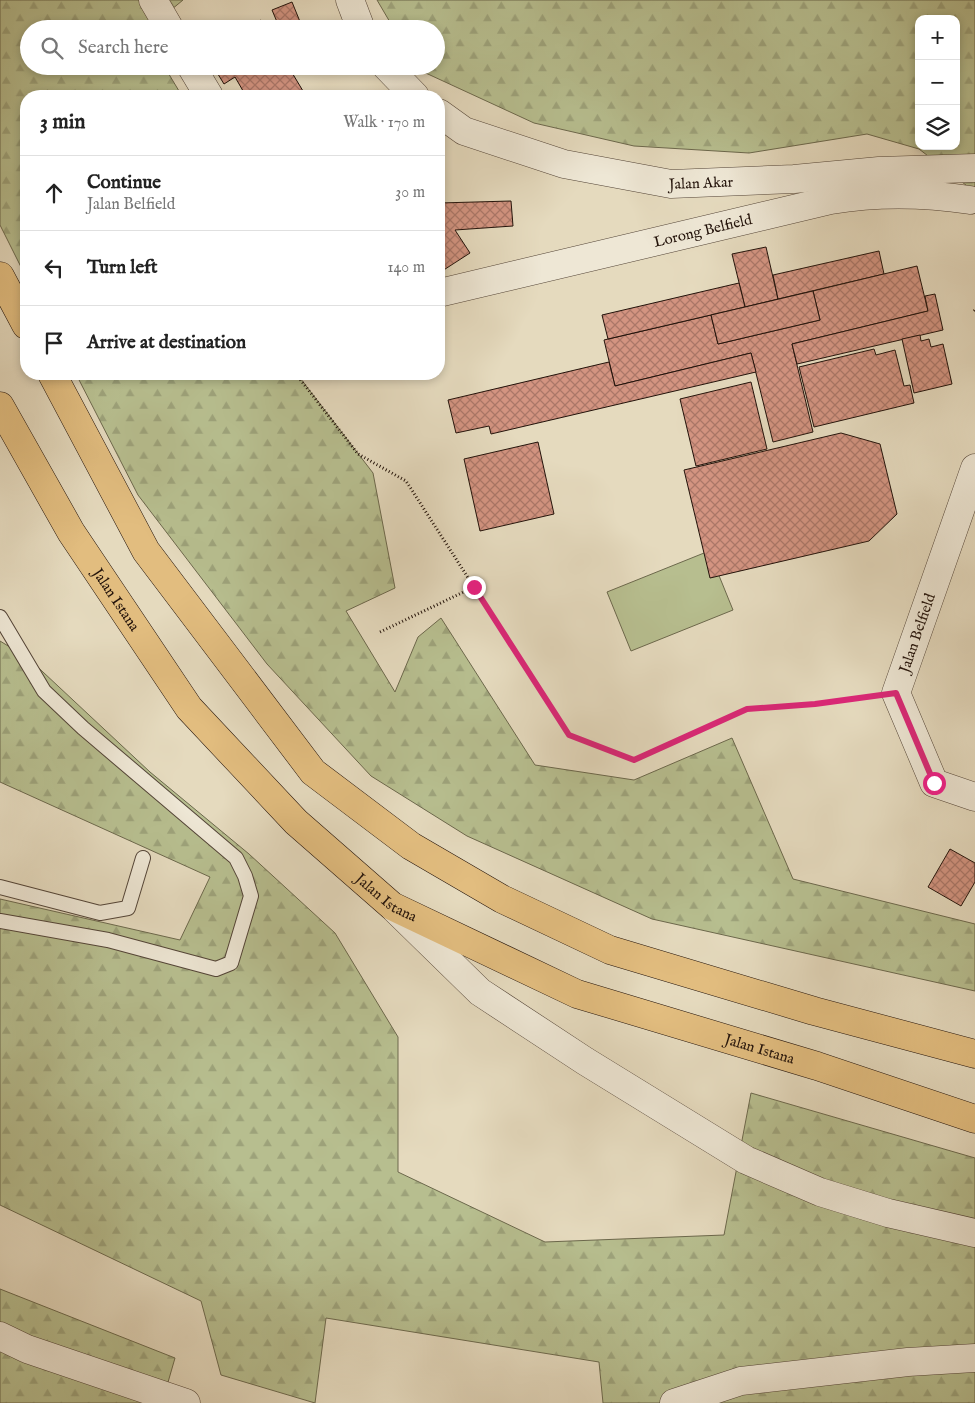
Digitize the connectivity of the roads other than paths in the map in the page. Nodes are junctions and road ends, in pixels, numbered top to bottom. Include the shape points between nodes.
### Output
1 (153, 0) edge
2 (350, 0) edge
3 (165, 20) edge
4 (358, 20) edge
5 (197, 75) edge
6 (395, 75) edge
7 (206, 90) edge
8 (410, 90) edge
9 (445, 117) edge
10 (975, 168) edge
11 (972, 207) edge
12 (0, 276) edge
13 (445, 292) edge
14 (20, 314) edge
15 (55, 380) edge
16 (0, 406) edge
17 (975, 468) edge
18 (0, 617) edge
19 (975, 797) edge
20 (143, 858) dead end
21 (0, 887) edge
22 (392, 906) junction
23 (0, 921) edge
24 (912, 1037) junction
25 (975, 1048) edge
26 (975, 1054) edge
27 (817, 1066) junction
28 (975, 1119) edge
29 (975, 1137) edge
30 (975, 1233) edge
31 (0, 1336) edge
32 (975, 1358) edge
33 (186, 1403) edge
34 (674, 1403) edge

1 - 3 street
2 - 4 street
5 - 7 street
6 - 8 street
9 - 10 street, Jalan Akar via 464,131 564,164 671,184
10 - 11 street via 970,186
11 - 13 street, Lorong Belfield via 909,193 831,200
12 - 14 main road
15 - 24 main road via 146,551 313,772 411,846 502,899 610,950
16 - 22 main road, Jalan Istana via 71,532 189,708 296,822
17 - 19 street, Jalan Belfield via 896,693 934,783
18 - 23 lane via 44,692 236,858 251,896 231,963 216,969 108,940
20 - 21 lane via 128,908 100,912
22 - 27 main road, Jalan Istana via 577,994
22 - 30 street via 480,992 746,1160 820,1192 888,1213
24 - 25 main road
24 - 26 main road
27 - 28 main road, Jalan Istana
27 - 29 main road
31 - 33 street via 27,1349
32 - 34 street via 741,1380

